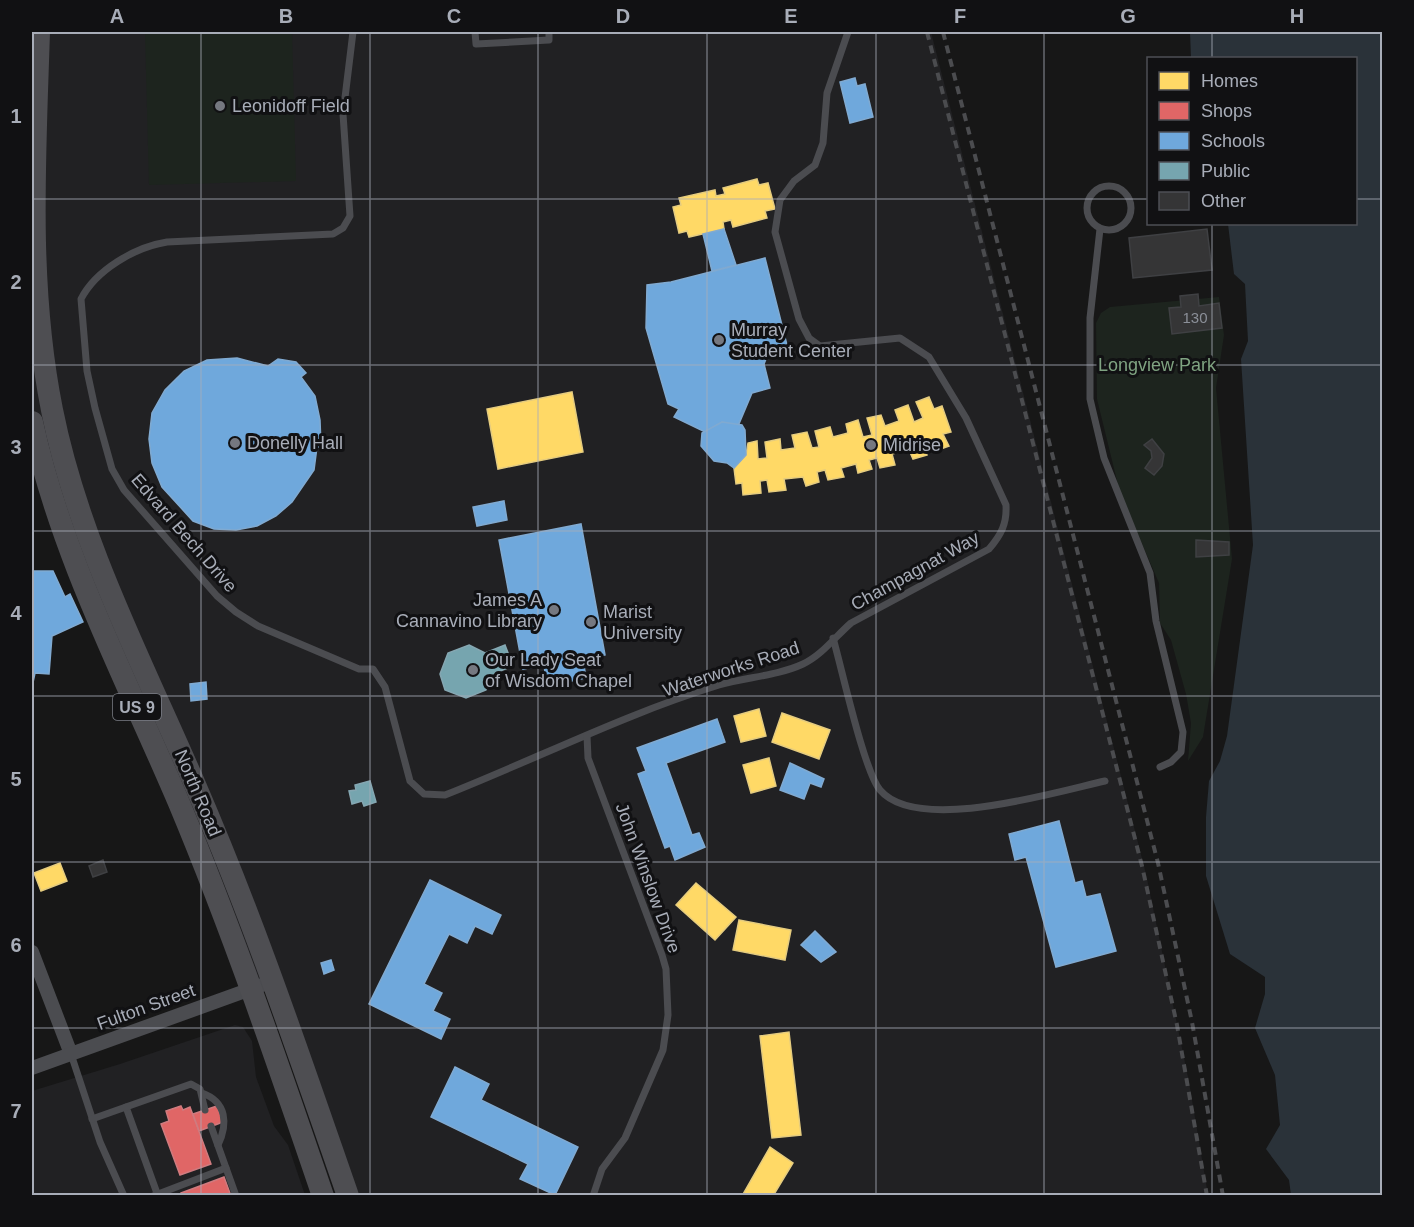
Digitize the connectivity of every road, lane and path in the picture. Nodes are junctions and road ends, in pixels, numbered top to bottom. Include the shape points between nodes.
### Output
1 (39, 32) edge
2 (353, 32) edge
3 (475, 32) edge
4 (848, 32) edge
5 (549, 36) edge
6 (1101, 229) junction
7 (32, 422) edge
8 (833, 638) junction
9 (586, 736) junction
10 (1160, 767) dead end
11 (1105, 781) dead end
12 (435, 796) joint
13 (32, 952) edge
14 (273, 981) junction
15 (251, 989) junction
16 (71, 1053) junction
17 (32, 1068) edge
18 (202, 1093) junction
19 (126, 1107) junction
20 (205, 1110) dead end
21 (92, 1119) junction
22 (211, 1126) dead end
23 (218, 1145) junction
24 (226, 1168) junction
25 (156, 1195) edge
26 (124, 1196) edge
27 (236, 1196) edge
28 (323, 1196) edge
29 (348, 1196) edge
30 (593, 1196) edge

1 - 14 highway, North Road / US 9 via 34,248 38,320 48,391 64,460 85,527 214,829
2 - 12 lane, Edvard Bech Drive via 343,114 350,216 343,228 333,234 167,242 136,251 94,280 81,298 87,371 112,469 124,490 217,596 236,612 258,626 359,669 373,669 385,687 410,781 424,794
3 - 5 lane via 476,44
4 - 8 lane, Champagnat Way via 827,93 822,143 815,165 794,181 780,200 775,232 799,319 808,338 820,346 900,338 929,357 966,418 1006,505 1007,518 989,549 872,610
6 - 6 lane via 1121,227 1130,216 1131,201 1118,187 1095,190 1087,203 1089,218
6 - 10 lane via 1090,318 1090,399 1104,458 1150,573 1156,621 1183,732 1181,752
7 - 15 highway, North Road / US 9 via 50,495 70,550 197,847
8 - 9 lane, Waterworks Road via 822,652 802,665 720,685
8 - 11 lane via 869,767 879,789 892,800 936,810 962,808 1029,800
9 - 12 lane, Waterworks Road
9 - 30 lane, John Winslow Drive via 588,758 664,962 669,1015 663,1050 652,1078 625,1138 602,1169
13 - 16 street
14 - 15 street, Fulton Street
14 - 29 highway, North Road / US 9
15 - 16 street, Fulton Street
15 - 28 highway, North Road / US 9
16 - 17 street, Fulton Street
16 - 21 lane
18 - 19 lane via 196,1084 191,1084
18 - 20 lane
18 - 23 lane via 217,1101 225,1119
19 - 21 lane
19 - 25 lane
21 - 26 lane
22 - 23 lane
23 - 24 lane
24 - 25 lane
24 - 27 lane

